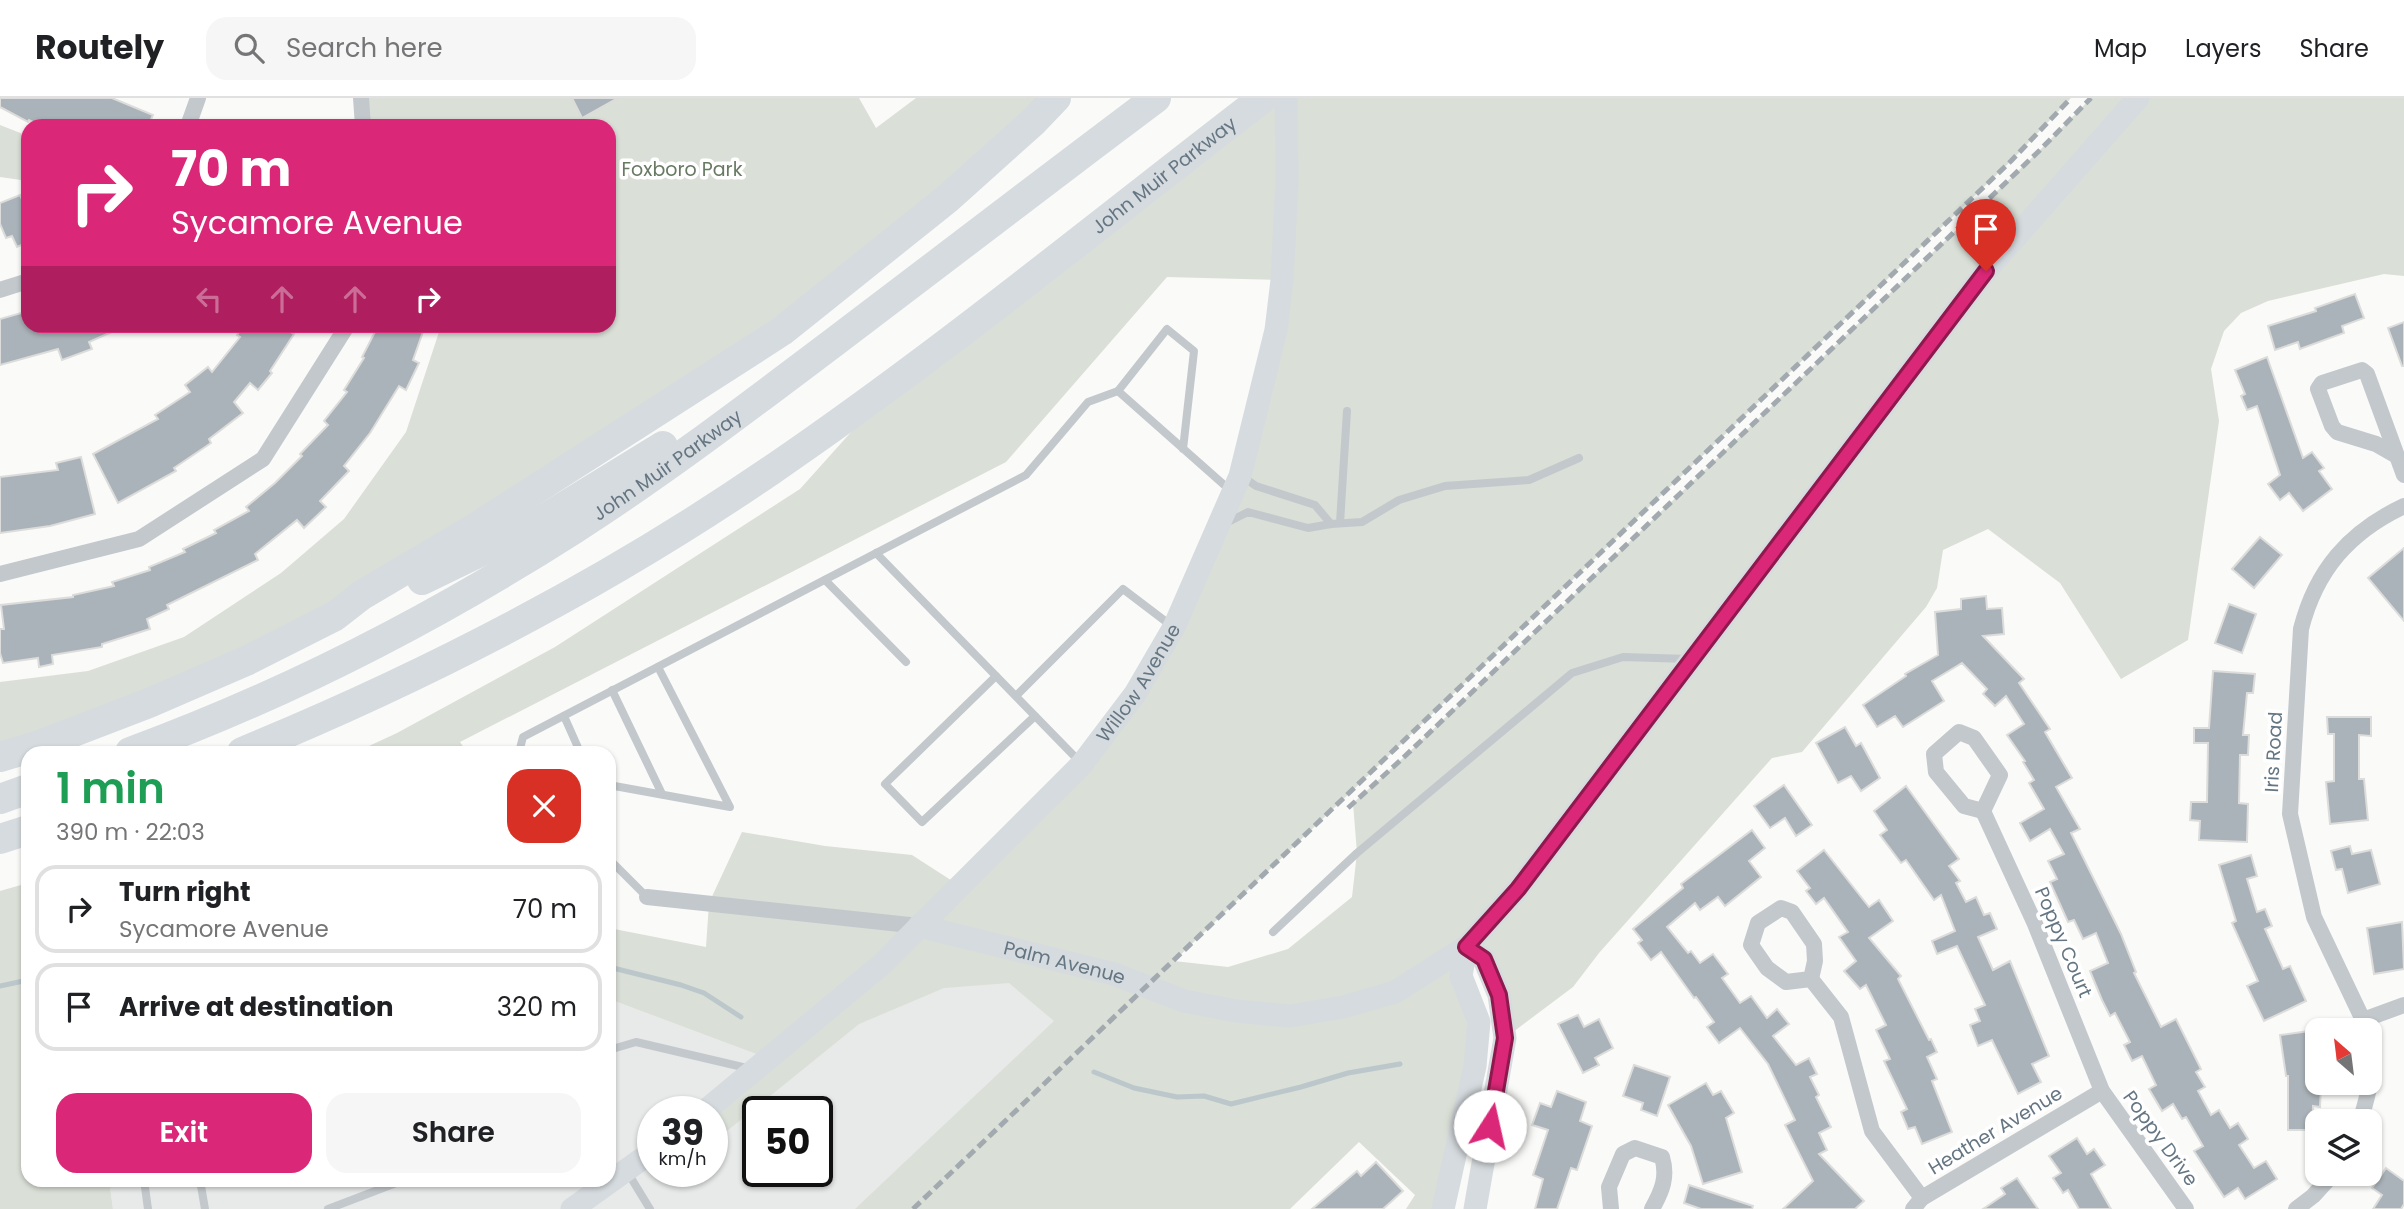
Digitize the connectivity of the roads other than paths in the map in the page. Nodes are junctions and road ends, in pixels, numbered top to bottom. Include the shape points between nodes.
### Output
1 (198, 98) edge
2 (361, 98) edge
3 (1056, 98) edge
4 (1156, 98) edge
5 (1263, 98) edge
6 (1286, 98) edge
7 (2138, 98) edge
8 (190, 119) edge
9 (362, 119) edge
10 (21, 283) edge
11 (0, 290) edge
12 (343, 333) edge
13 (829, 346) junction
14 (1118, 391) junction
15 (1347, 411) dead end
16 (1183, 449) junction
17 (2397, 456) junction
18 (1579, 458) dead end
19 (2404, 475) edge
20 (1237, 484) junction
21 (2404, 506) edge
22 (1335, 524) junction
23 (1220, 526) junction
24 (876, 553) junction
25 (0, 573) edge
26 (825, 580) junction
27 (335, 616) junction
28 (1174, 627) junction
29 (1692, 660) junction
30 (906, 662) dead end
31 (658, 667) junction
32 (996, 676) junction
33 (612, 690) junction
34 (1016, 696) junction
35 (564, 716) junction
36 (1035, 716) junction
37 (37, 746) edge
38 (145, 746) edge
39 (256, 746) edge
40 (521, 746) edge
41 (577, 746) edge
42 (21, 751) edge
43 (0, 757) edge
44 (1082, 764) junction
45 (616, 786) edge
46 (21, 792) edge
47 (662, 794) junction
48 (0, 799) edge
49 (1983, 811) junction
50 (21, 832) edge
51 (0, 839) edge
52 (616, 866) edge
53 (647, 897) joint
54 (919, 926) junction
55 (1273, 932) dead end
56 (1466, 947) junction
57 (1811, 979) junction
58 (2404, 1005) edge
59 (2360, 1018) edge
60 (2379, 1018) edge
61 (616, 1048) edge
62 (754, 1069) junction
63 (2102, 1091) junction
64 (722, 1096) edge
65 (637, 1162) edge
66 (626, 1170) junction
67 (616, 1177) edge
68 (2322, 1186) edge
69 (145, 1187) edge
70 (201, 1187) edge
71 (386, 1187) edge
72 (602, 1187) edge
73 (1917, 1203) edge
74 (148, 1209) edge
75 (205, 1209) edge
76 (328, 1209) edge
77 (572, 1209) edge
78 (650, 1209) edge
79 (1443, 1209) edge
80 (1475, 1209) edge
81 (1611, 1209) edge
82 (1652, 1209) edge
83 (2186, 1209) edge
84 (2296, 1209) edge

1 - 8 street
2 - 9 street
3 - 27 highway via 947,199 782,331
4 - 13 highway, John Muir Parkway
5 - 39 highway, John Muir Parkway via 895,382 703,515 502,632
6 - 20 street, Willow Avenue via 1287,182 1276,330
7 - 29 street, Palm Avenue via 1986,271
10 - 11 street
12 - 25 street via 263,459 139,539
13 - 27 highway via 531,527 367,607
13 - 38 highway, John Muir Parkway via 639,485 505,571 295,683
14 - 16 lane
14 - 16 lane via 1167,329 1194,351
14 - 24 lane via 1088,402 1026,475
15 - 22 lane
16 - 20 lane
17 - 17 street via 2367,374 2361,370 2322,383 2318,389 2337,432
17 - 19 street
18 - 22 lane via 1529,481 1445,486 1399,500 1362,522
20 - 22 lane via 1315,505
20 - 23 street, Willow Avenue
21 - 59 street, Iris Road via 2372,524 2340,552 2320,578 2301,629 2290,814 2314,917
22 - 23 lane via 1308,528 1248,512
23 - 28 street, Willow Avenue
24 - 26 lane
24 - 32 lane
26 - 30 lane
26 - 31 lane
27 - 37 highway via 246,661
28 - 34 lane via 1123,589
28 - 44 street, Willow Avenue via 1135,694
29 - 55 lane via 1623,657 1572,673 1357,853
29 - 56 street, Palm Avenue via 1518,889
31 - 33 lane
31 - 47 lane via 730,807
32 - 34 lane
32 - 36 lane via 885,784 922,822
33 - 35 lane
33 - 47 lane
34 - 36 lane
35 - 40 lane via 523,737
35 - 41 lane
36 - 44 lane
42 - 43 highway
44 - 54 street, Willow Avenue
45 - 47 lane
46 - 48 highway
49 - 49 street via 2000,775 1974,738 1959,732 1934,754 1936,772 1964,806
49 - 63 street, Poppy Court via 2035,924
50 - 51 highway
52 - 53 lane
53 - 54 street, Palm Avenue
54 - 56 street, Palm Avenue via 1114,974 1184,1001 1290,1016 1395,992
54 - 62 street, Willow Avenue via 881,965
56 - 79 street via 1461,976 1479,1022 1475,1066
56 - 80 street via 1484,959 1499,995 1505,1038
57 - 57 street via 1814,944 1793,912 1780,908 1758,923 1751,945 1767,968 1786,982
57 - 73 street via 1841,1017 1872,1131
58 - 60 street
61 - 62 lane via 636,1042
62 - 64 street, Willow Avenue
63 - 73 street, Heather Avenue
63 - 83 street, Poppy Drive
65 - 66 street
66 - 67 street
66 - 78 lane
68 - 84 street
69 - 74 lane
70 - 75 lane
71 - 76 lane
72 - 77 street
81 - 82 street via 1609,1187 1623,1154 1634,1149 1662,1157 1666,1171

